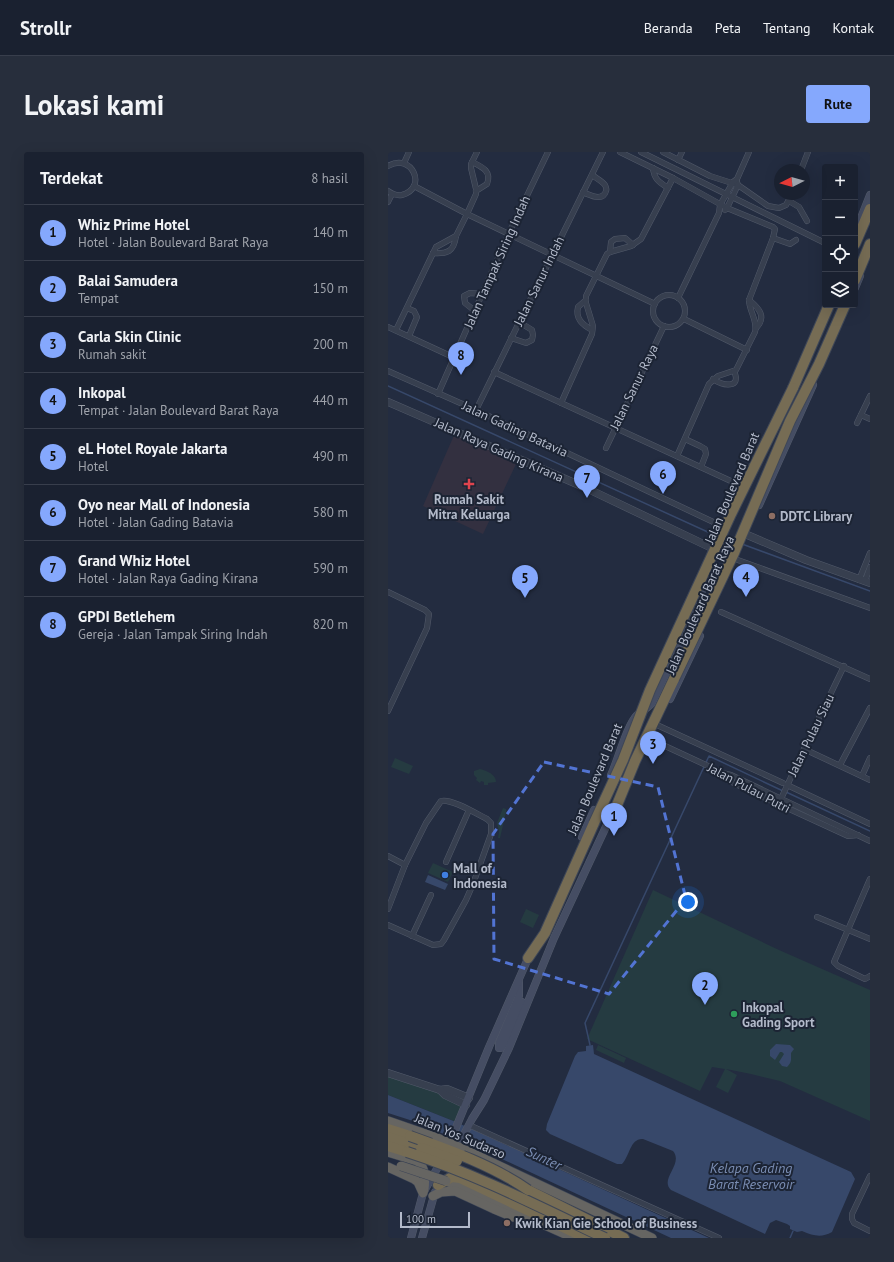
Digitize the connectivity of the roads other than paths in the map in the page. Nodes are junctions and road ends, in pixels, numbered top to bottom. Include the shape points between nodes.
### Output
1 (409, 152) edge
2 (477, 152) edge
3 (548, 152) edge
4 (603, 152) edge
5 (620, 152) edge
6 (641, 152) edge
7 (663, 152) edge
8 (682, 152) edge
9 (749, 152) edge
10 (808, 152) edge
11 (678, 160) junction
12 (472, 162) junction
13 (404, 163) junction
14 (803, 164) edge
15 (388, 166) edge
16 (653, 168) junction
17 (592, 175) junction
18 (673, 178) junction
19 (735, 180) junction
20 (738, 185) junction
21 (414, 186) junction
22 (668, 188) junction
23 (476, 191) junction
24 (390, 192) edge
25 (583, 192) junction
26 (725, 194) junction
27 (870, 195) edge
28 (732, 198) junction
29 (388, 202) edge
30 (789, 202) joint
31 (720, 204) junction
32 (727, 208) junction
33 (870, 209) edge
34 (719, 213) junction
35 (468, 214) junction
36 (807, 221) dead end
37 (858, 225) edge
38 (508, 233) junction
39 (456, 236) junction
40 (858, 237) edge
41 (773, 238) junction
42 (796, 240) dead end
43 (822, 242) edge
44 (870, 244) edge
45 (633, 245) junction
46 (870, 250) edge
47 (610, 252) junction
48 (433, 253) junction
49 (552, 254) junction
50 (868, 262) edge
51 (858, 273) edge
52 (595, 276) junction
53 (858, 282) edge
54 (482, 294) junction
55 (678, 298) junction
56 (586, 300) junction
57 (655, 304) junction
58 (407, 308) junction
59 (824, 308) edge
60 (824, 308) edge
61 (841, 308) edge
62 (844, 308) edge
63 (847, 308) edge
64 (475, 311) junction
65 (844, 316) junction
66 (684, 319) junction
67 (519, 322) junction
68 (664, 326) junction
69 (388, 327) edge
70 (396, 330) junction
71 (592, 330) junction
72 (409, 336) junction
73 (511, 338) junction
74 (747, 350) junction
75 (454, 358) junction
76 (388, 371) edge
77 (734, 371) junction
78 (494, 372) junction
79 (713, 379) junction
80 (438, 394) junction
81 (870, 396) edge
82 (388, 402) edge
83 (561, 403) junction
84 (476, 410) junction
85 (861, 415) junction
86 (870, 419) edge
87 (857, 423) dead end
88 (615, 428) junction
89 (685, 439) junction
90 (606, 448) dead end
91 (678, 456) junction
92 (701, 467) junction
93 (595, 469) junction
94 (586, 488) junction
95 (746, 488) junction
96 (727, 531) junction
97 (745, 535) junction
98 (719, 549) junction
99 (870, 553) edge
100 (736, 556) junction
101 (870, 567) edge
102 (865, 582) edge
103 (388, 592) edge
104 (701, 592) junction
105 (718, 596) junction
106 (870, 608) edge
107 (721, 612) dead end
108 (844, 666) junction
109 (870, 679) edge
110 (870, 708) edge
111 (388, 711) edge
112 (657, 725) junction
113 (650, 739) junction
114 (804, 749) junction
115 (870, 758) edge
116 (840, 766) junction
117 (862, 776) junction
118 (870, 780) edge
119 (785, 785) junction
120 (780, 800) junction
121 (617, 804) junction
122 (469, 810) junction
123 (870, 824) edge
124 (870, 841) edge
125 (388, 856) edge
126 (446, 862) dead end
127 (405, 865) junction
128 (870, 879) edge
129 (431, 895) dead end
130 (388, 909) edge
131 (817, 917) dead end
132 (388, 925) edge
133 (848, 931) junction
134 (412, 936) junction
135 (870, 939) edge
136 (549, 948) junction
137 (528, 958) junction
138 (870, 976) edge
139 (518, 980) junction
140 (388, 1073) edge
141 (468, 1101) junction
142 (388, 1121) edge
143 (468, 1125) junction
144 (388, 1129) edge
145 (388, 1132) edge
146 (388, 1137) edge
147 (421, 1145) junction
148 (388, 1146) edge
149 (458, 1146) junction
150 (446, 1150) junction
151 (388, 1152) edge
152 (417, 1161) junction
153 (388, 1162) edge
154 (388, 1167) edge
155 (870, 1176) edge
156 (438, 1185) junction
157 (528, 1190) junction
158 (424, 1191) junction
159 (433, 1196) junction
160 (870, 1231) edge
161 (410, 1238) edge
162 (422, 1238) edge
163 (560, 1238) edge
164 (574, 1238) edge
165 (586, 1238) edge
166 (605, 1238) edge
167 (624, 1238) edge
168 (640, 1238) edge
169 (652, 1238) edge
170 (719, 1238) edge

1 - 13 street
2 - 12 street
3 - 38 street, Jalan Tampak Siring Indah
4 - 17 street, Jalan Sanur Indah
5 - 16 street
6 - 26 street
7 - 11 street
8 - 11 street
9 - 19 street
10 - 14 street
11 - 19 street via 710,176
12 - 23 street via 471,170
12 - 23 street via 486,170 488,176 487,184
13 - 15 street via 398,162
13 - 21 street via 412,168 416,176
16 - 18 street
16 - 22 street via 657,181
17 - 25 street, Jalan Sanur Indah
17 - 25 street via 604,184 606,192 600,197
18 - 22 street
18 - 31 street
19 - 20 street
19 - 26 street
20 - 28 street
20 - 30 street via 772,208 783,207
21 - 24 street via 408,193 400,196
21 - 35 street
22 - 45 street via 641,239
23 - 35 street
24 - 29 street
25 - 49 street, Jalan Sanur Indah
26 - 28 street
26 - 31 street
27 - 37 main road
28 - 32 street
28 - 43 street
30 - 36 street via 799,207
31 - 32 street
31 - 34 street
32 - 34 street
32 - 41 street via 773,227
33 - 40 highway
34 - 55 street
35 - 38 street
35 - 39 street
38 - 49 street
38 - 54 street, Jalan Tampak Siring Indah
39 - 48 street via 439,244
39 - 48 street via 452,249 442,254
41 - 42 street via 790,244
41 - 74 street via 749,300 756,328
44 - 51 highway
45 - 47 street
45 - 47 street via 625,238 616,239 611,242
46 - 50 main road
47 - 52 street via 605,256
48 - 58 street
49 - 52 street
49 - 67 street, Jalan Sanur Indah
50 - 53 main road
52 - 56 street
52 - 57 street
54 - 64 street, Jalan Tampak Siring Indah
54 - 64 street via 470,293 464,296 465,303
55 - 57 street via 665,295
55 - 66 street via 685,309
56 - 71 street
56 - 71 street via 578,307 578,316 582,325
57 - 68 street via 654,317
58 - 70 street
58 - 72 street via 414,311 417,317
59 - 137 highway, bridge via 793,388 731,514 657,676 623,760 545,933
60 - 95 main road, Jalan Boulevard Barat
61 - 65 main road
62 - 121 highway, bridge via 790,421 734,553
63 - 65 main road, Jalan Boulevard Barat Raya
64 - 75 street, Jalan Tampak Siring Indah
65 - 97 main road, Jalan Boulevard Barat Raya
66 - 68 street via 673,327
66 - 74 street
67 - 73 street, Jalan Sanur Indah
67 - 73 street via 532,330 532,340 526,343
68 - 88 street, Jalan Sanur Raya
69 - 70 street
70 - 72 street
71 - 83 street via 591,339
72 - 75 street
73 - 78 street, Jalan Sanur Indah
74 - 77 street
75 - 80 street, Jalan Tampak Siring Indah
76 - 80 street, Jalan Gading Batavia
77 - 79 street
77 - 79 street via 736,379 732,384 726,385
78 - 83 street
78 - 84 street, Jalan Sanur Indah
79 - 89 street
80 - 84 street, Jalan Gading Batavia
81 - 85 street
82 - 94 street, Jalan Raya Gading Kirana
83 - 88 street
84 - 93 street, Jalan Gading Batavia
85 - 86 street
85 - 87 street
88 - 90 street, Jalan Sanur Raya
88 - 91 street
89 - 91 street
89 - 92 street via 705,449 706,454
91 - 92 street
92 - 95 street
93 - 94 street
93 - 96 street, Jalan Gading Batavia
94 - 98 street, Jalan Raya Gading Kirana
95 - 96 main road, Jalan Boulevard Barat
96 - 98 main road, Jalan Boulevard Barat
97 - 100 main road, Jalan Boulevard Barat Raya, bridge
97 - 102 street
98 - 104 main road, Jalan Boulevard Barat
99 - 102 street
100 - 105 main road, Jalan Boulevard Barat Raya
100 - 106 street
101 - 102 street
103 - 111 street via 425,610 429,614 429,620
104 - 105 main road via 708,591
104 - 137 main road, Jalan Boulevard Barat via 690,623 652,703 637,715 629,727 612,772
105 - 112 main road, Jalan Boulevard Barat Raya
107 - 108 street
108 - 109 street
108 - 114 street, Jalan Pulau Siau
110 - 116 street
112 - 113 main road, Jalan Boulevard Barat Raya
112 - 119 street, Jalan Pulau Putri
113 - 120 street, Jalan Pulau Putri via 721,772 728,780
113 - 121 main road, Jalan Boulevard Barat Raya
114 - 116 street
114 - 119 street, Jalan Pulau Siau
115 - 117 street
116 - 117 street
117 - 118 street
119 - 120 street, Jalan Pulau Siau
119 - 123 street, Jalan Pulau Putri
120 - 124 street, Jalan Pulau Putri via 848,836 858,835
121 - 136 main road, Jalan Boulevard Barat Raya
122 - 126 street
122 - 127 street via 446,800 441,801 426,823
122 - 134 street via 487,819 492,825 486,849 466,900 441,944 433,945
125 - 127 street
127 - 130 street
128 - 133 street
129 - 134 street
131 - 133 street
132 - 134 street
133 - 135 street
133 - 138 street via 834,962 865,979
136 - 139 main road via 540,959 512,1028 499,1048 498,1043 519,996
136 - 143 main road via 509,1048 484,1100
137 - 139 main road, Jalan Boulevard Barat
139 - 141 main road, Jalan Boulevard Barat
140 - 141 street
141 - 150 main road, Jalan Boulevard Barat
142 - 169 highway, Jalan Yos Sudarso, bridge via 461,1148
143 - 149 main road
143 - 170 street
144 - 157 highway, bridge via 444,1148 512,1178
145 - 147 highway
146 - 157 highway, bridge via 447,1157
147 - 150 highway
147 - 152 highway via 423,1154
148 - 166 highway, bridge via 475,1177
149 - 156 main road
149 - 168 highway via 460,1154
150 - 158 main road, Jalan Boulevard Barat
151 - 152 highway
152 - 158 highway via 423,1168
153 - 164 highway, bridge via 446,1181
154 - 158 highway via 414,1179
155 - 160 street via 852,1219 854,1224
156 - 159 main road
156 - 165 highway via 452,1177 460,1178
157 - 167 highway
158 - 161 main road, Jalan Boulevard Barat
159 - 162 main road
159 - 163 highway via 441,1192 455,1191

